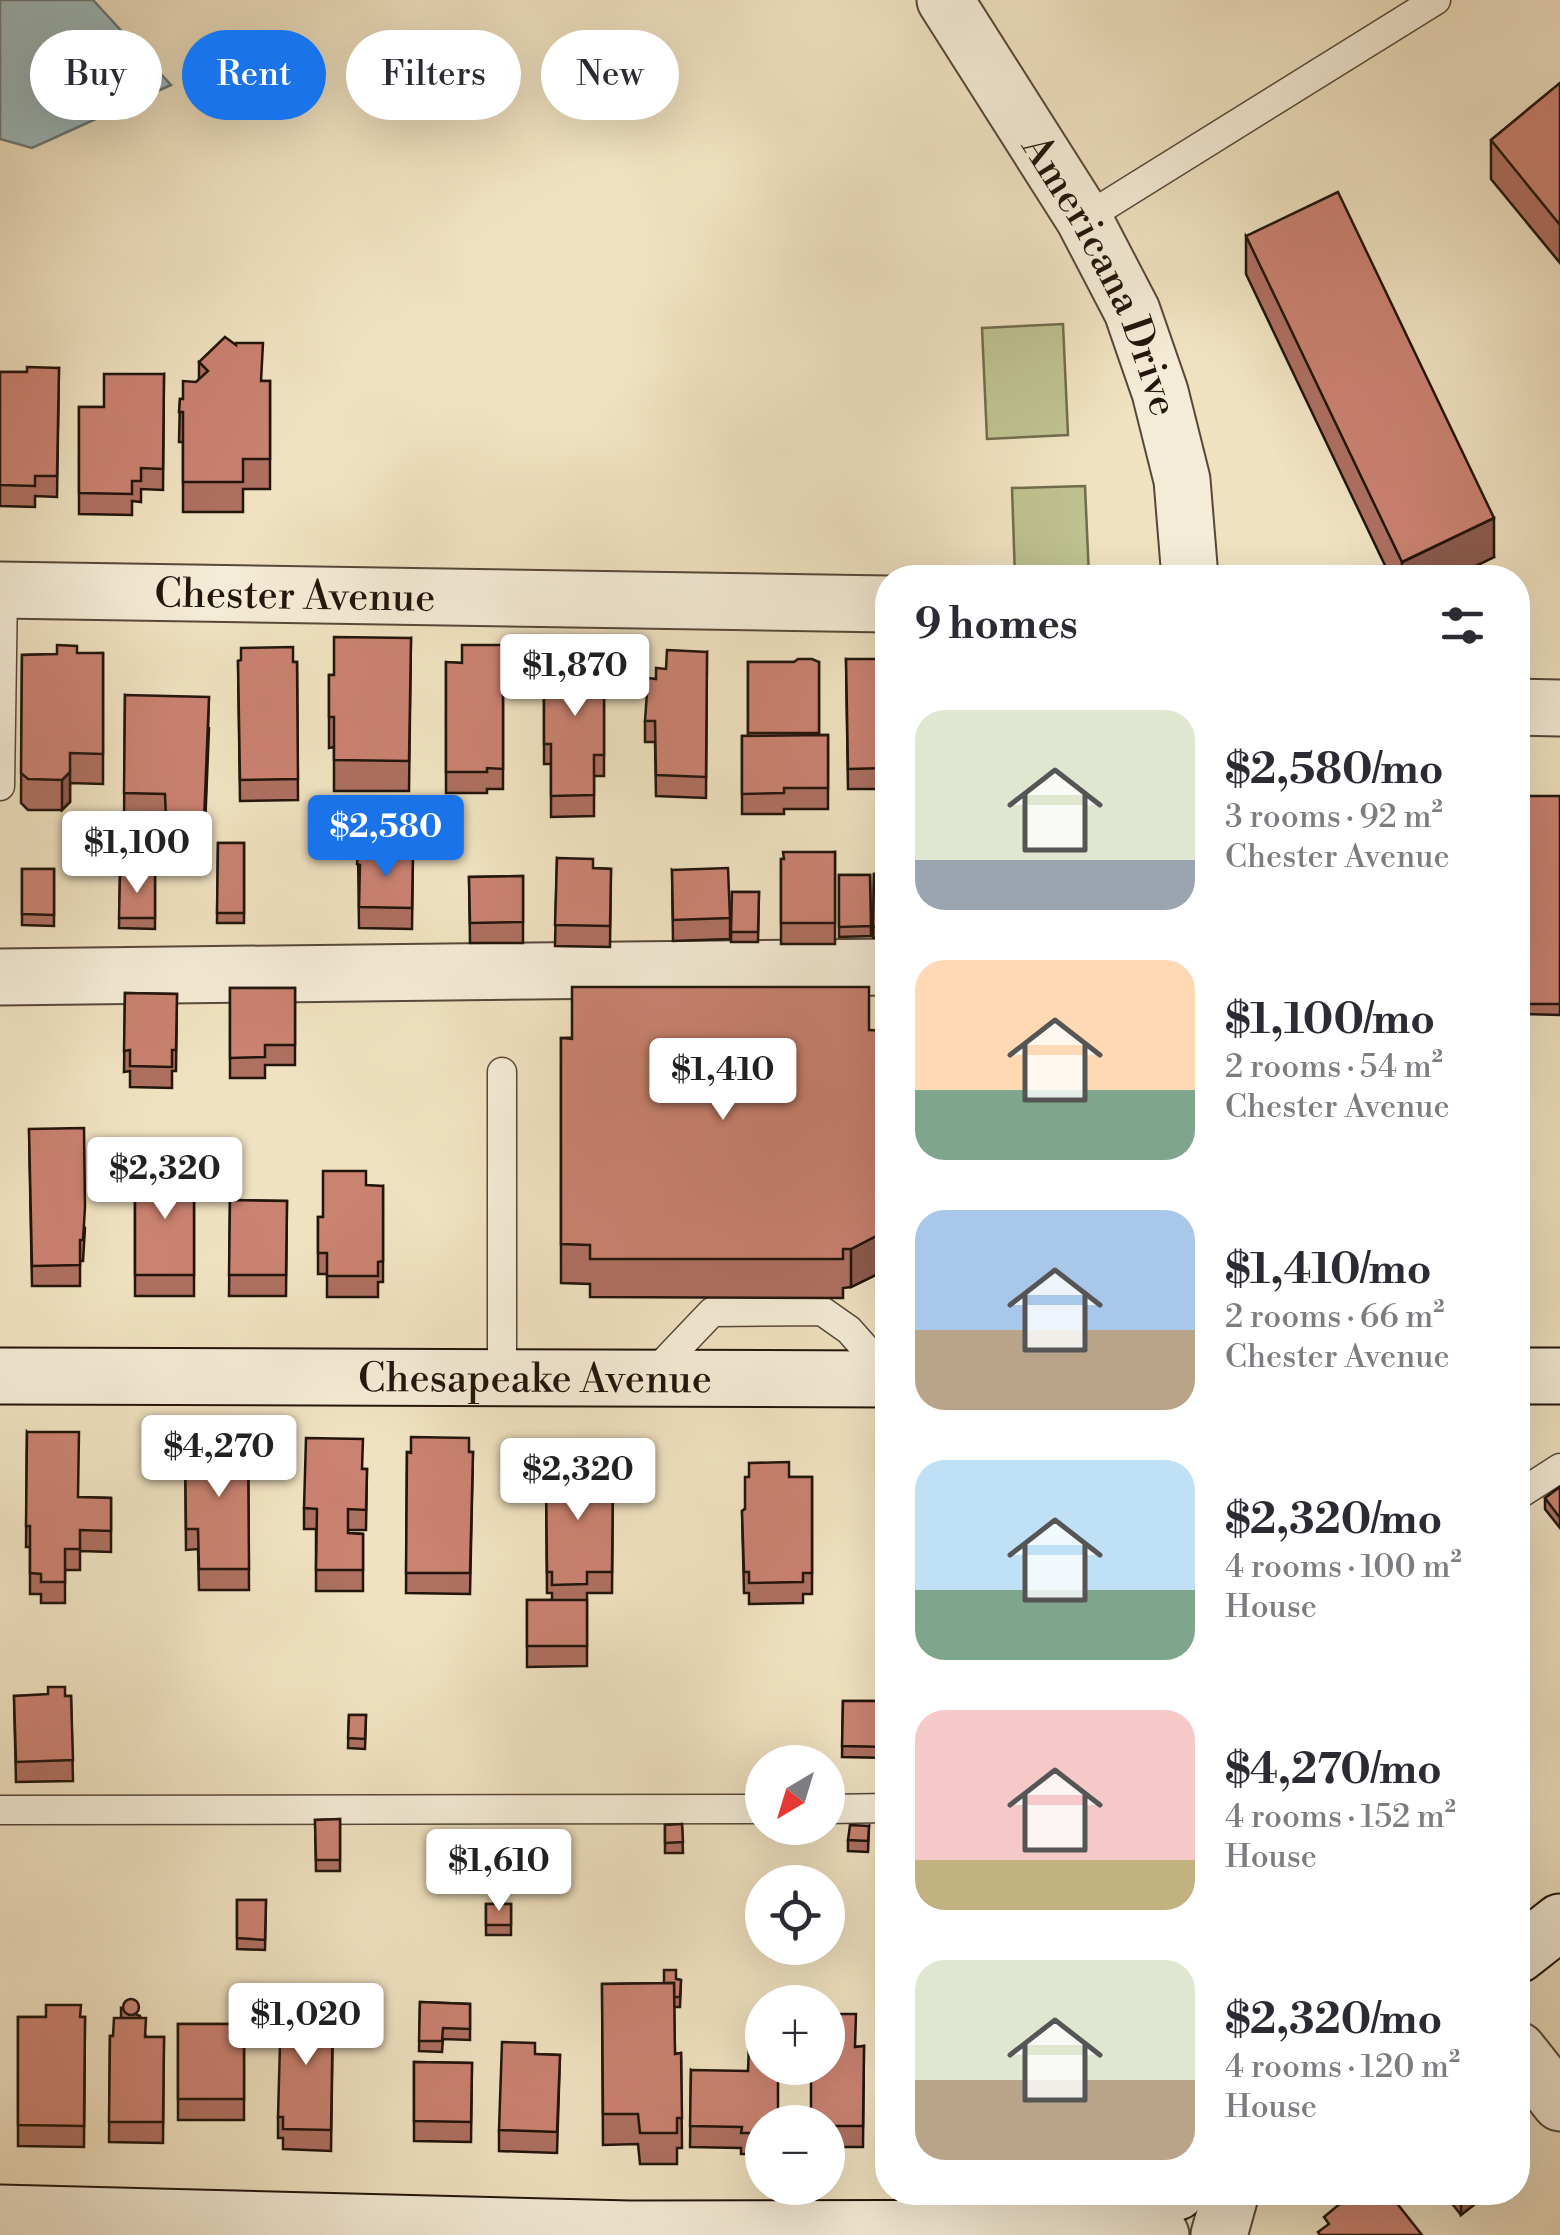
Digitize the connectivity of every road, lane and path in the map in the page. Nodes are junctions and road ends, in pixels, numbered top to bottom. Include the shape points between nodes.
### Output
1 (945, 0) edge
2 (1436, 0) edge
3 (1084, 219) junction
4 (1189, 565) edge
5 (2, 590) edge
6 (875, 604) edge
7 (1530, 707) edge
8 (1560, 708) edge
9 (0, 786) edge
10 (875, 967) edge
11 (0, 977) edge
12 (502, 1072) dead end
13 (0, 1376) edge
14 (875, 1376) edge
15 (1530, 1376) edge
16 (1560, 1376) edge
17 (502, 1378) junction
18 (1560, 1468) edge
19 (1530, 1488) edge
20 (845, 1808) edge
21 (875, 1808) edge
22 (745, 1809) edge
23 (0, 1810) edge
24 (1560, 1922) edge
25 (1530, 1946) edge
26 (1530, 2065) edge
27 (1560, 2103) edge
28 (1163, 2205) edge
29 (1227, 2205) edge
30 (0, 2213) edge
31 (1141, 2224) edge
32 (69, 2226) edge
33 (630, 2232) edge
34 (1219, 2235) edge

1 - 3 street, Americana Drive
2 - 3 lane
3 - 4 street, Americana Drive via 1132,311 1160,392 1182,480
5 - 6 street, Chester Avenue
5 - 9 lane
7 - 8 street
10 - 11 street
12 - 17 lane
13 - 17 street, Chesapeake Avenue
14 - 17 street, Chesapeake Avenue
15 - 16 street
18 - 19 lane
20 - 21 lane
22 - 23 lane
24 - 25 street
26 - 27 street
28 - 31 street
29 - 34 street
30 - 32 street
31 - 33 street
32 - 33 street

